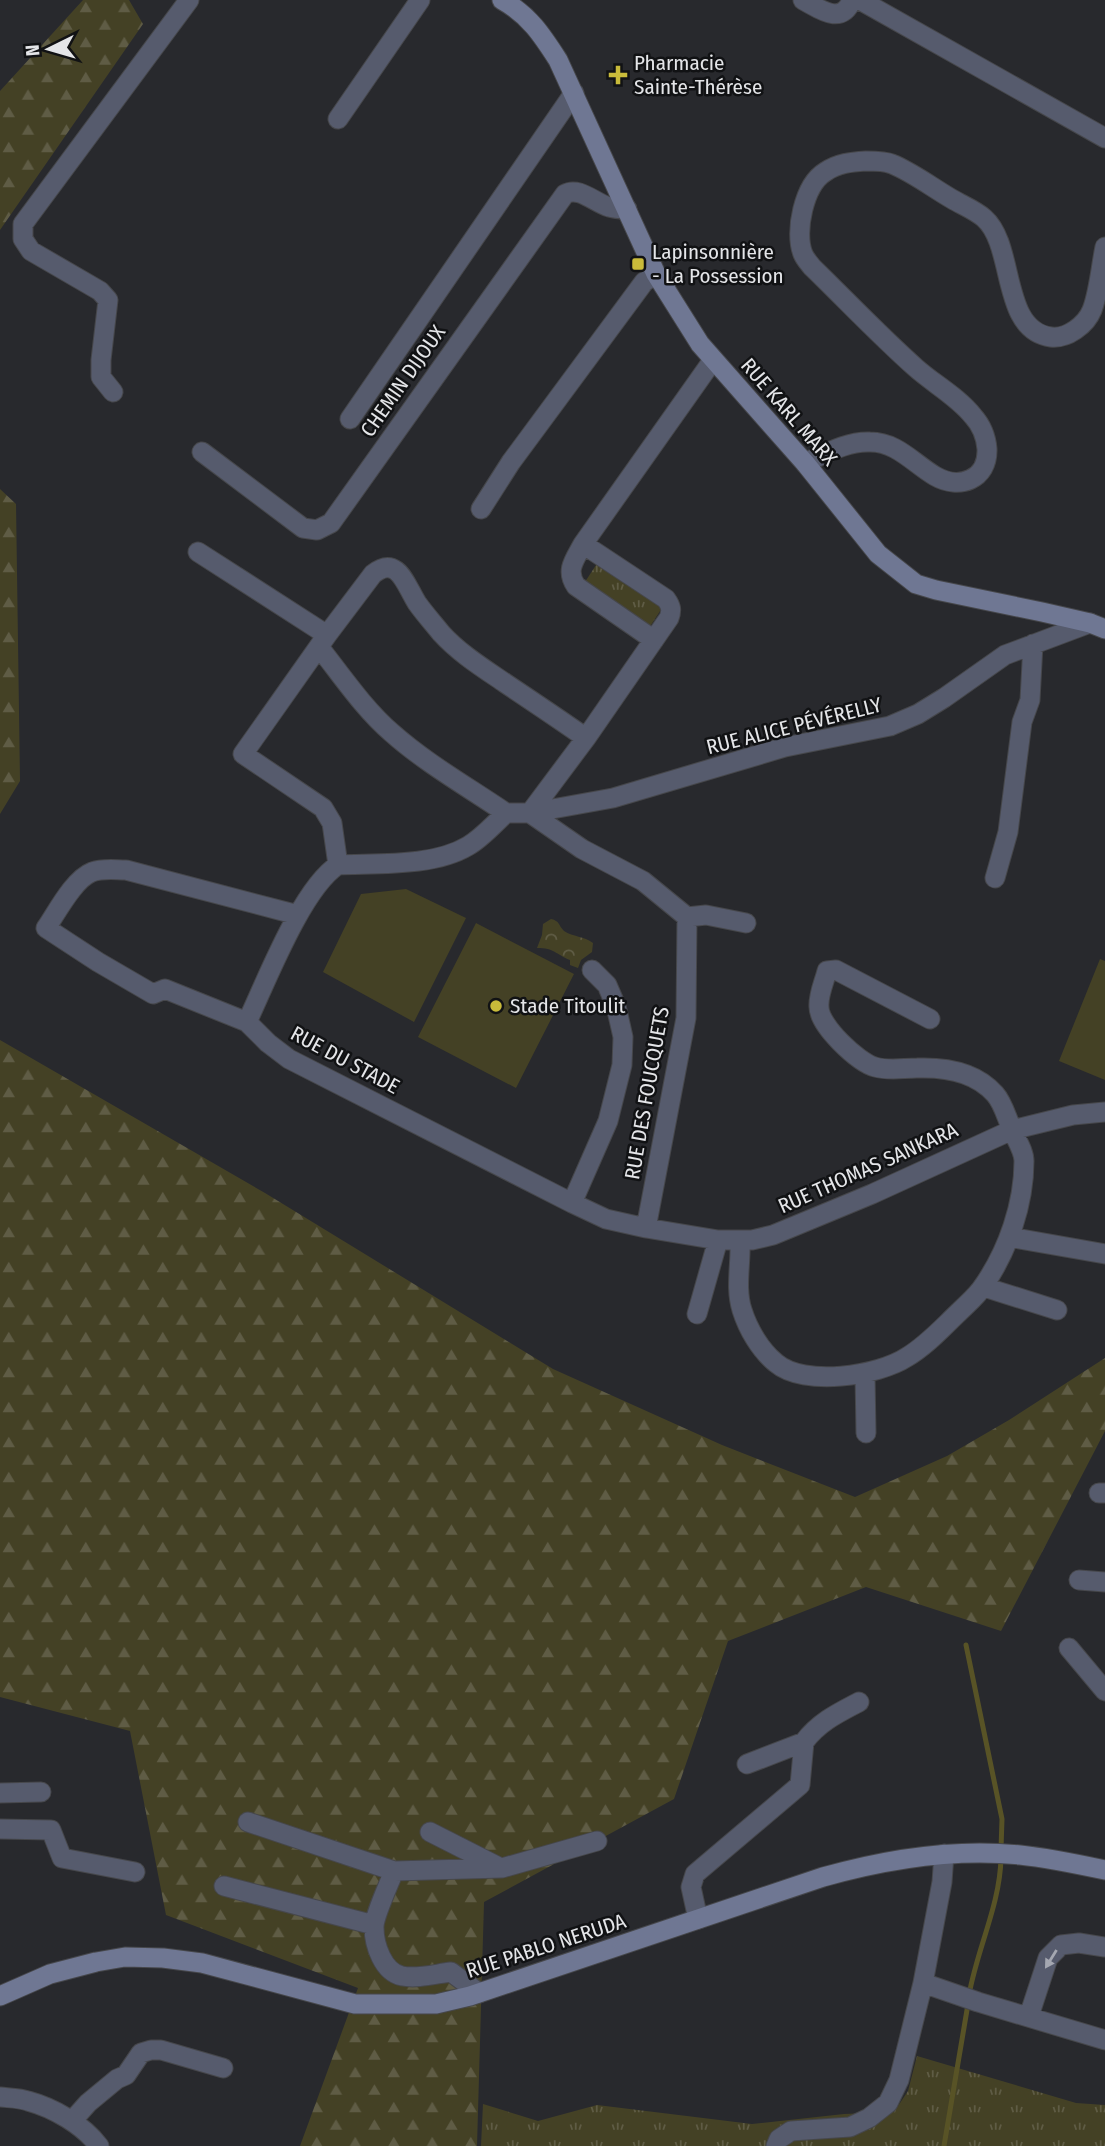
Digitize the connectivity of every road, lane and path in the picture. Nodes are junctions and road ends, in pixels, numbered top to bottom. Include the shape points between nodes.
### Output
1 (189, 0) edge
2 (420, 0) edge
3 (803, 0) edge
4 (852, 0) edge
5 (860, 0) edge
6 (517, 3) edge
7 (574, 93) junction
8 (338, 119) dead end
9 (1105, 138) edge
10 (627, 209) junction
11 (1105, 247) edge
12 (656, 274) junction
13 (713, 360) junction
14 (113, 392) dead end
15 (350, 419) dead end
16 (202, 452) dead end
17 (805, 463) junction
18 (481, 509) dead end
19 (583, 544) junction
20 (198, 552) dead end
21 (1097, 626) edge
22 (654, 640) junction
23 (323, 641) junction
24 (1033, 644) junction
25 (586, 738) junction
26 (506, 813) junction
27 (530, 813) junction
28 (338, 865) junction
29 (995, 878) dead end
30 (298, 915) junction
31 (687, 917) junction
32 (746, 923) dead end
33 (592, 970) dead end
34 (930, 1019) dead end
35 (247, 1022) junction
36 (1105, 1112) edge
37 (1012, 1130) junction
38 (572, 1203) junction
39 (646, 1228) junction
40 (1009, 1237) junction
41 (718, 1240) junction
42 (740, 1241) junction
43 (1105, 1254) edge
44 (984, 1287) junction
45 (1058, 1310) dead end
46 (697, 1314) dead end
47 (864, 1375) junction
48 (866, 1433) dead end
49 (1079, 1580) dead end
50 (1105, 1582) edge
51 (1069, 1648) dead end
52 (1105, 1691) edge
53 (859, 1702) dead end
54 (804, 1742) junction
55 (747, 1764) dead end
56 (41, 1792) dead end
57 (0, 1793) edge
58 (248, 1822) dead end
59 (0, 1829) edge
60 (430, 1832) dead end
61 (597, 1840) dead end
62 (944, 1854) junction
63 (502, 1868) junction
64 (1105, 1870) edge
65 (394, 1871) junction
66 (135, 1872) dead end
67 (224, 1886) dead end
68 (698, 1919) junction
69 (374, 1926) junction
70 (1105, 1947) edge
71 (923, 1983) junction
72 (479, 1993) junction
73 (0, 1996) edge
74 (1029, 2016) junction
75 (1105, 2040) edge
76 (223, 2068) dead end
77 (0, 2097) edge
78 (72, 2121) junction
79 (99, 2146) edge
80 (776, 2146) edge

1 - 14 street via 23,224 23,239 31,251 108,300 101,377
2 - 8 street
3 - 4 street via 830,14 841,14
5 - 9 street
6 - 7 main road, RUE KARL MARX via 553,51
7 - 10 main road, RUE KARL MARX
7 - 15 street
10 - 12 main road, RUE KARL MARX
10 - 16 street, CHEMIN DIJOUX via 609,208 577,191 565,194 331,523 317,530 303,528
11 - 17 street via 1092,311 1078,328 1063,337 1051,337 1028,324 1017,307 997,234 984,218 891,163 846,162 823,172 800,216 803,255 916,368 971,413 986,440 987,460 980,474 953,482 936,477 883,443 857,443
12 - 13 main road, RUE KARL MARX
12 - 18 street via 644,282
13 - 17 main road, RUE KARL MARX
13 - 19 street
17 - 21 main road, RUE KARL MARX via 878,554 916,584
19 - 22 street via 570,570 576,586
19 - 22 street via 670,604 669,618
20 - 23 street
21 - 24 street, RUE ALICE PÉVÉRELLY
22 - 25 street
23 - 25 street via 373,574 387,567 396,569 418,604 465,655
23 - 26 street via 369,709 390,731
23 - 28 street via 243,754 323,808 332,823
24 - 27 street, RUE ALICE PÉVÉRELLY via 1005,655 944,698 890,726 785,747 613,798
24 - 29 street via 1030,700 1022,722 1007,832
25 - 27 street
26 - 27 street, RUE ALICE PÉVÉRELLY
26 - 28 street via 469,846 445,855
27 - 31 street via 582,849 643,881
28 - 30 street
30 - 35 street
30 - 35 street via 126,870 103,870 80,879 46,928 153,994 165,989
31 - 32 street via 706,915
31 - 39 street, RUE DES FOUCQUETS via 686,1018
33 - 38 street via 607,985 616,1006 623,1037 622,1065 608,1121
34 - 37 street via 836,970 827,971 818,1010 853,1054 874,1067 936,1068 977,1079 995,1094
35 - 38 street, RUE DU STADE via 289,1059
36 - 37 street, RUE THOMAS SANKARA
37 - 40 street via 1024,1157 1022,1197
37 - 42 street, RUE THOMAS SANKARA via 784,1230
38 - 39 street, RUE DU STADE via 606,1219
39 - 41 street, RUE THOMAS SANKARA
40 - 43 street
40 - 44 street
41 - 42 street, RUE THOMAS SANKARA
41 - 46 street
42 - 47 street via 741,1308 754,1337 777,1364 814,1376
44 - 45 street
44 - 47 street via 922,1347
47 - 48 street
49 - 50 street
51 - 52 street
53 - 54 street via 830,1717
54 - 55 street
54 - 68 street via 800,1785 695,1874 691,1887
56 - 57 street
58 - 65 street
59 - 66 street via 51,1830 62,1858
60 - 63 street
61 - 63 street
62 - 64 main road, RUE PABLO NERUDA via 1003,1854
62 - 68 main road, RUE PABLO NERUDA via 869,1864
62 - 71 street
63 - 65 street
65 - 69 street
67 - 69 street
68 - 72 main road, RUE PABLO NERUDA
69 - 72 street via 383,1962 396,1974 412,1977 450,1972
70 -> 74 street via 1061,1945 1048,1958
71 - 74 street
71 - 80 street via 899,2080 888,2103 850,2127 791,2132
72 - 73 main road, RUE PABLO NERUDA via 436,2004 355,2004 202,1963 125,1957 50,1974
74 - 75 street
76 - 78 street via 161,2050 141,2053 126,2075
77 - 78 street via 27,2100
78 - 79 street

